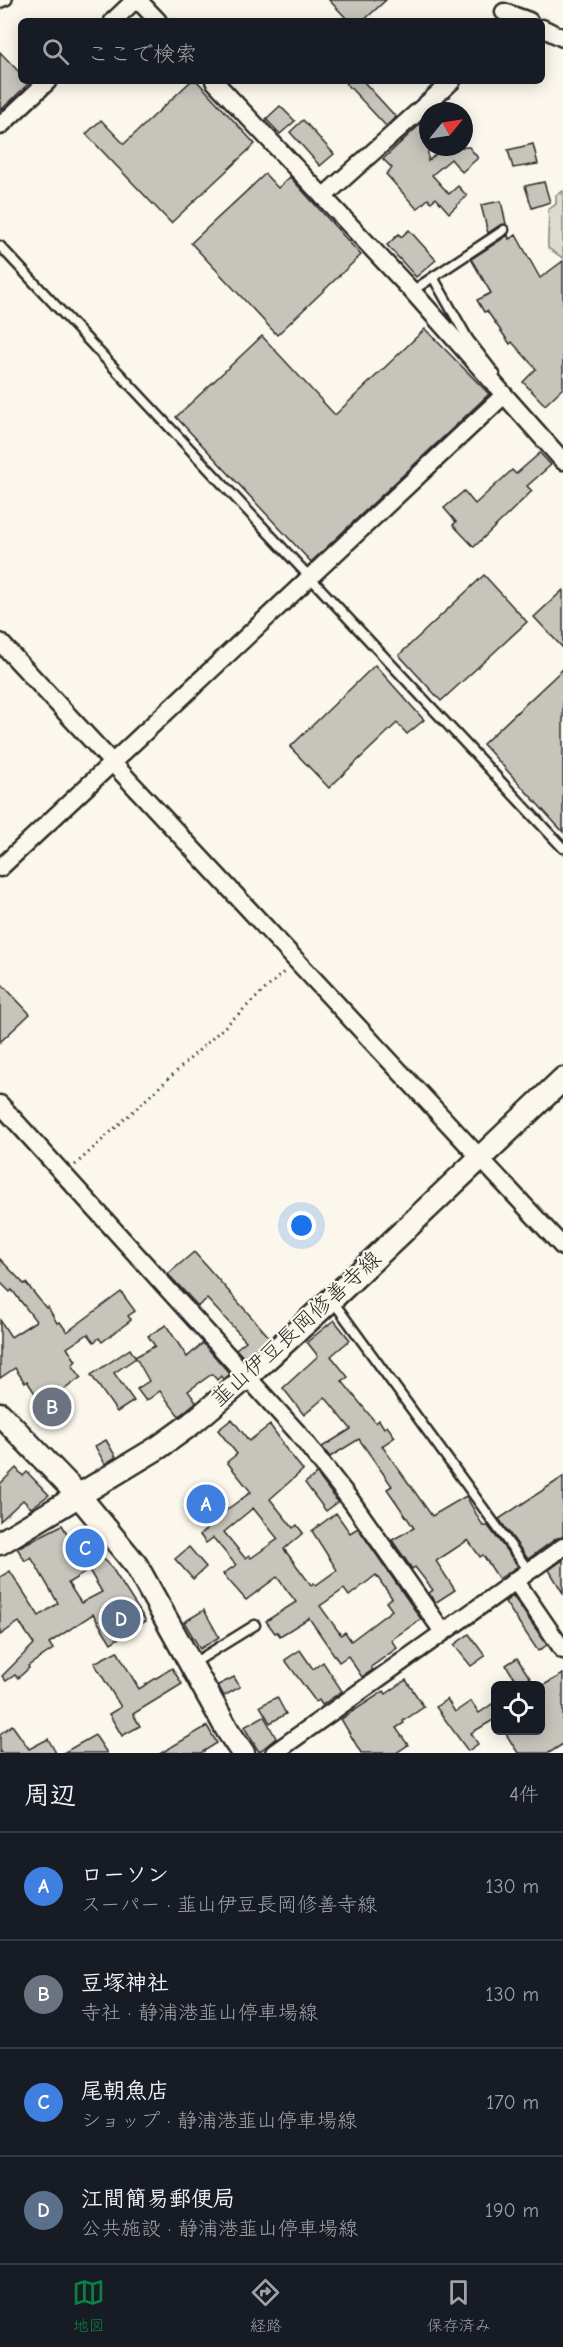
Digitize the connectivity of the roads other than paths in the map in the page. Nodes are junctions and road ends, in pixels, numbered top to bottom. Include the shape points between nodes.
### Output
1 (7, 0) edge
2 (136, 0) edge
3 (0, 3) edge
4 (504, 11) edge
5 (117, 18) edge
6 (155, 18) edge
7 (522, 18) edge
8 (545, 29) edge
9 (563, 38) edge
10 (45, 84) edge
11 (217, 84) edge
12 (449, 84) edge
13 (0, 126) edge
14 (323, 197) junction
15 (504, 230) dead end
16 (0, 246) edge
17 (435, 276) junction
18 (412, 291) junction
19 (502, 393) junction
20 (563, 461) edge
21 (310, 578) junction
22 (0, 642) edge
23 (113, 762) junction
24 (563, 848) edge
25 (0, 868) edge
26 (563, 1079) edge
27 (0, 1104) edge
28 (479, 1157) junction
29 (563, 1248) edge
30 (332, 1299) junction
31 (248, 1376) junction
32 (0, 1414) edge
33 (79, 1496) junction
34 (0, 1543) edge
35 (563, 1547) edge
36 (522, 1575) junction
37 (255, 1625) dead end
38 (443, 1632) junction
39 (563, 1650) edge
40 (192, 1664) junction
41 (243, 1753) edge
42 (274, 1753) edge

1 - 3 lane
2 - 5 street
2 - 6 street
4 - 7 street
8 - 9 street
10 - 13 street
11 - 14 street
12 - 14 street
14 - 18 street
15 - 17 lane
16 - 21 lane
17 - 18 lane
17 - 19 lane via 468,339 495,373
18 - 19 street
19 - 20 street
19 - 21 street
21 - 23 street
21 - 24 lane
22 - 23 street
23 - 25 street
23 - 28 street
26 - 28 main road, 韮山伊豆長岡修善寺線
27 - 31 street
28 - 29 street
28 - 30 main road, 韮山伊豆長岡修善寺線
30 - 31 main road, 韮山伊豆長岡修善寺線
30 - 36 lane
31 - 33 main road, 韮山伊豆長岡修善寺線 via 191,1425
31 - 38 street via 352,1502
32 - 33 main road
33 - 34 main road, 韮山伊豆長岡修善寺線
33 - 40 main road via 136,1565
35 - 36 street
36 - 38 street
36 - 39 street
37 - 40 lane
38 - 42 street
40 - 41 main road

